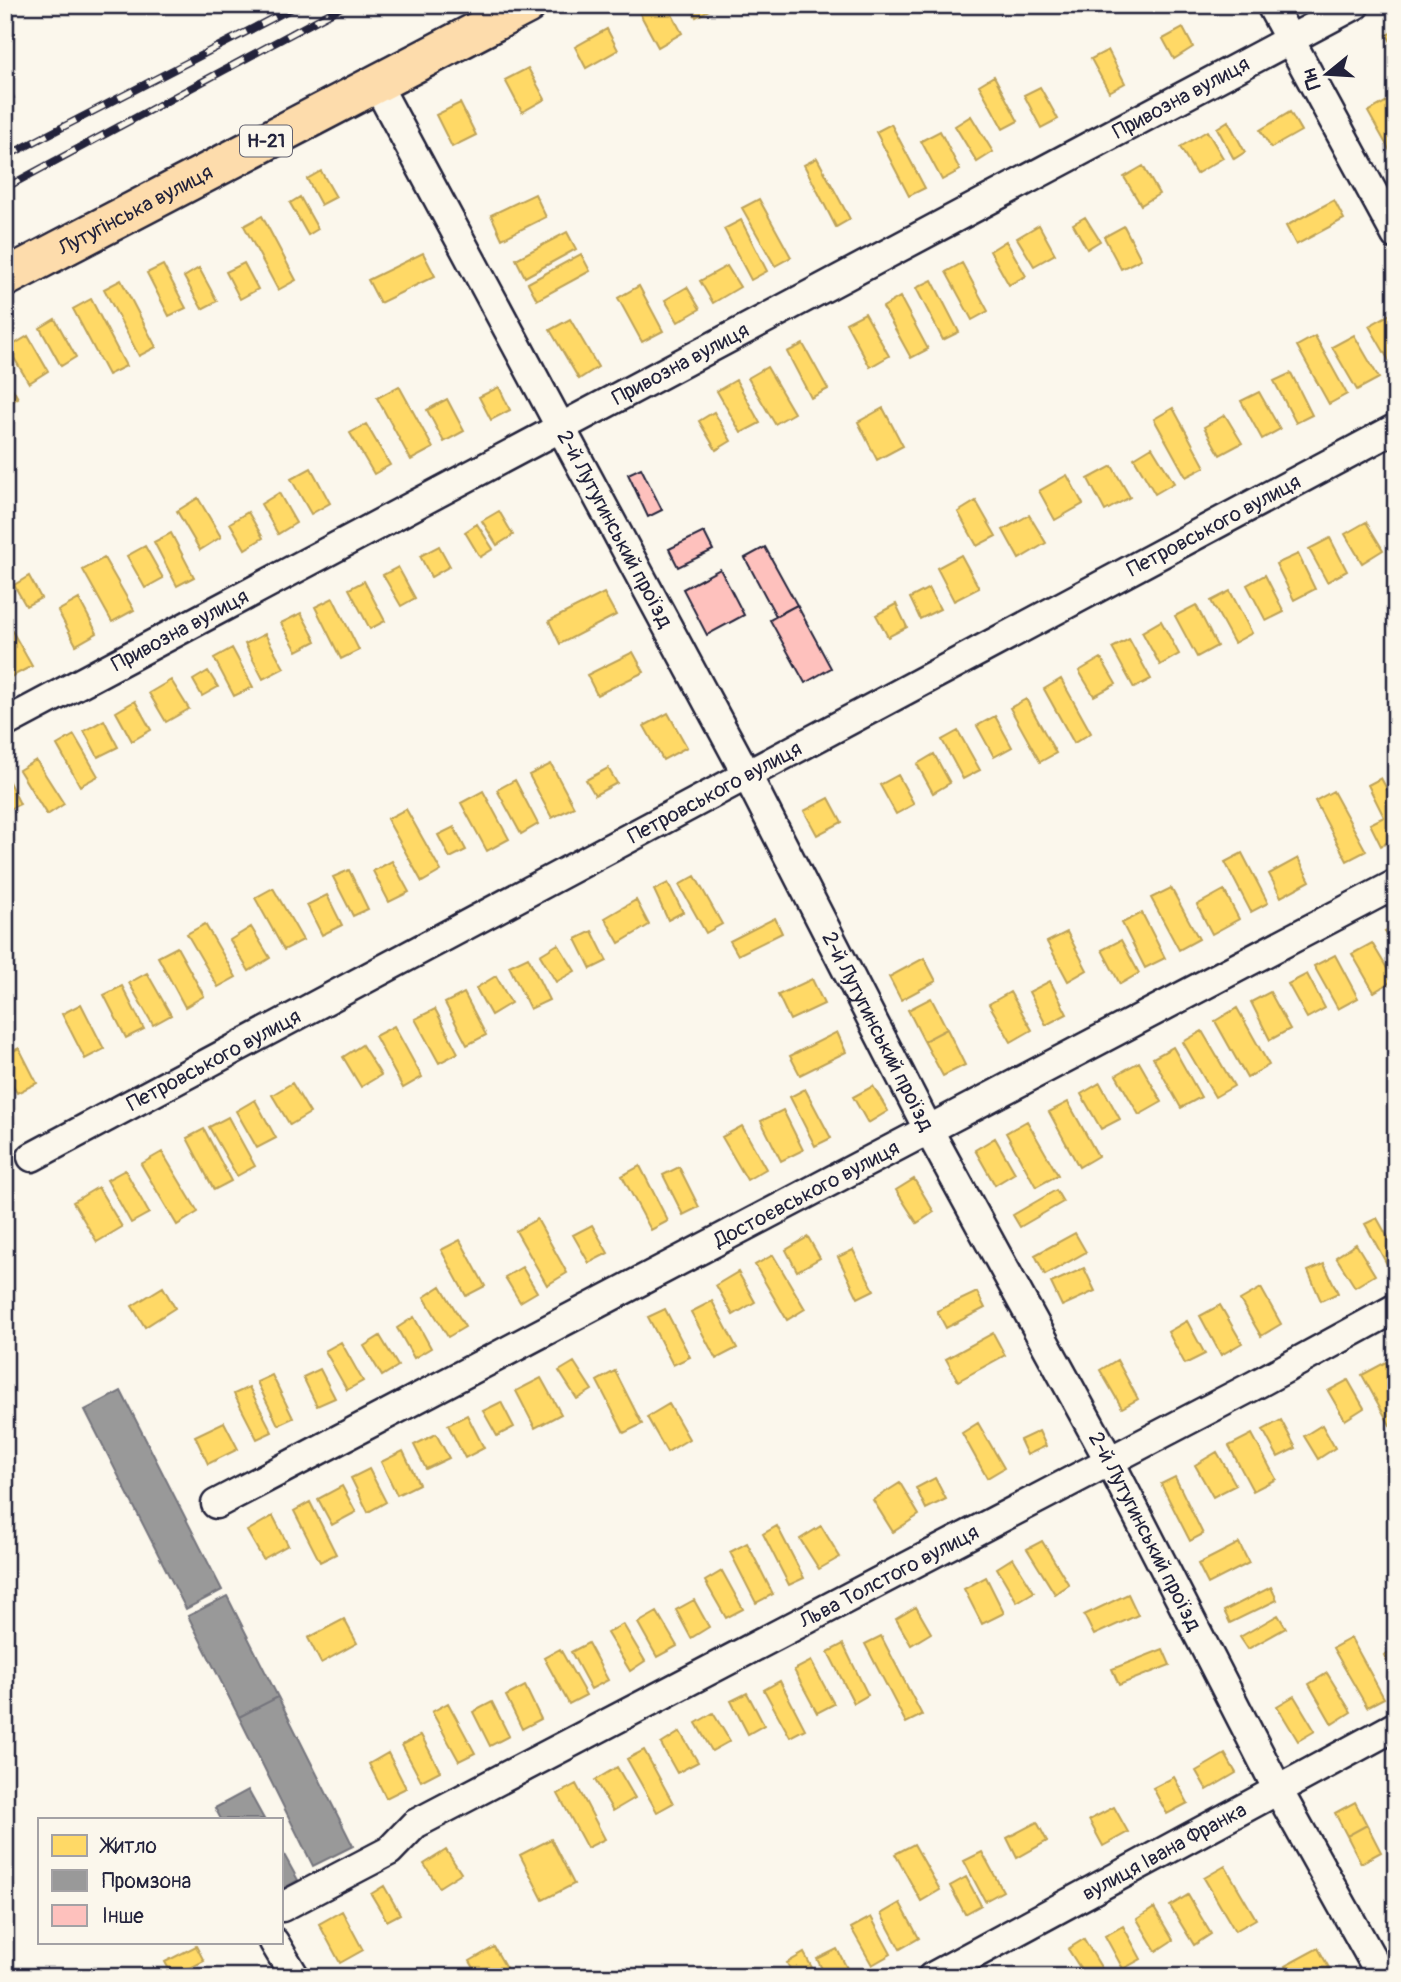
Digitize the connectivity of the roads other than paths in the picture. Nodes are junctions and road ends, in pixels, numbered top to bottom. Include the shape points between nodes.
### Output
1 (527, 5) edge
2 (1271, 5) edge
3 (1355, 5) edge
4 (1290, 40) junction
5 (376, 83) junction
6 (1396, 234) edge
7 (5, 278) edge
8 (561, 427) junction
9 (1396, 428) edge
10 (5, 723) edge
11 (747, 775) junction
12 (1396, 884) edge
13 (929, 1131) junction
14 (32, 1157) dead end
15 (1396, 1308) edge
16 (1109, 1460) junction
17 (216, 1504) dead end
18 (1396, 1726) edge
19 (1278, 1790) junction
20 (284, 1906) edge
21 (275, 1944) edge
22 (295, 1977) edge
23 (932, 1977) edge
24 (1382, 1977) edge

1 - 5 main road, Лутугінська вулиця / Н-21
2 - 4 street
3 - 4 street, Привозна вулиця
4 - 6 street
4 - 8 street, Привозна вулиця
5 - 7 main road, Лутугінська вулиця / Н-21
5 - 8 street, 2-й Лутугинський проїзд
8 - 10 street, Привозна вулиця
8 - 11 street, 2-й Лутугинський проїзд
9 - 11 street, Петровського вулиця
11 - 13 street, 2-й Лутугинський проїзд
11 - 14 street, Петровського вулиця
12 - 13 street, Достоєвського вулиця
13 - 16 street, 2-й Лутугинський проїзд
13 - 17 street, Достоєвського вулиця
15 - 16 street, Льва Толстого вулиця
16 - 19 street, 2-й Лутугинський проїзд
16 - 20 street, Льва Толстого вулиця via 415,1824 389,1851
18 - 19 street, вулиця Івана Франка
19 - 23 street, вулиця Івана Франка
19 - 24 street, 2-й Лутугинський проїзд
21 - 22 street

